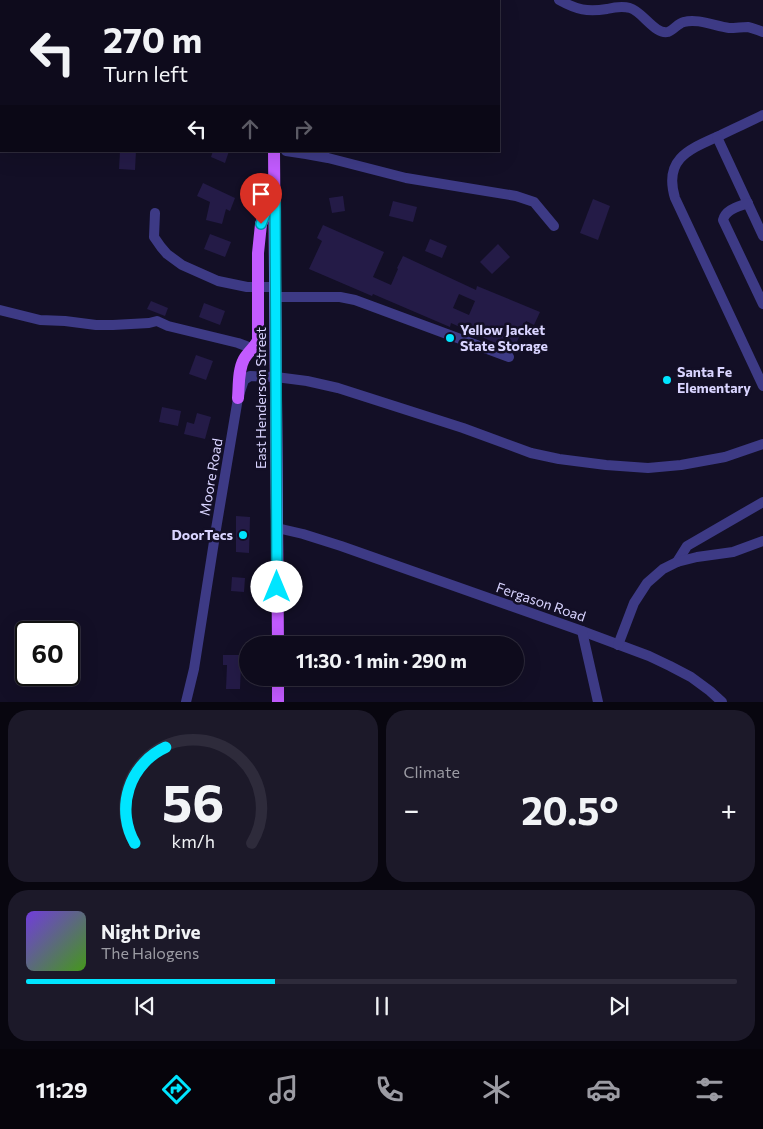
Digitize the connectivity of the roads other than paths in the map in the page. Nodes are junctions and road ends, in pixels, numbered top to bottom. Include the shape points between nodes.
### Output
1 (560, 0) edge
2 (763, 32) edge
3 (763, 115) edge
4 (716, 137) junction
5 (274, 152) edge
6 (293, 152) edge
7 (275, 190) junction
8 (748, 203) junction
9 (155, 213) dead end
10 (554, 226) dead end
11 (763, 236) edge
12 (258, 287) junction
13 (276, 292) junction
14 (763, 304) edge
15 (0, 310) edge
16 (251, 350) junction
17 (509, 357) dead end
18 (276, 377) junction
19 (763, 386) edge
20 (238, 398) junction
21 (763, 444) edge
22 (763, 502) edge
23 (277, 528) junction
24 (763, 541) edge
25 (677, 562) junction
26 (582, 631) junction
27 (278, 636) edge
28 (618, 645) junction
29 (278, 686) edge
30 (186, 702) edge
31 (278, 702) edge
32 (598, 702) edge
33 (722, 702) edge

1 - 2 street via 570,7 586,11 623,7 637,10 661,31 668,32 682,22 694,21 731,28 750,27
3 - 4 street
4 - 8 street
4 - 19 street via 690,148 678,162 672,189
5 - 7 main road, East Henderson Street
6 - 10 street via 406,178 516,196 534,202
7 - 12 main road via 261,224
7 - 13 main road, East Henderson Street
8 - 11 street
8 - 14 street via 732,209 723,220
9 - 12 street via 154,237 172,258 218,281
12 - 13 street
12 - 16 main road via 258,340
13 - 17 street via 355,300
13 - 18 main road, East Henderson Street
15 - 16 street via 40,320 96,325 158,321 238,343
16 - 20 main road via 243,361
18 - 20 street, Moore Road via 250,376 244,380
18 - 21 street via 338,388 531,453 568,460 648,468 725,456
18 - 23 main road, East Henderson Street
20 - 30 street, Moore Road
22 - 25 street via 687,546
23 - 26 street, Fergason Road via 341,546
23 - 27 main road, East Henderson Street
24 - 25 street via 733,552
25 - 28 street via 663,569 647,584 634,603
26 - 28 street, Fergason Road
26 - 32 street
28 - 33 street, Fergason Road via 691,677
29 - 31 main road

